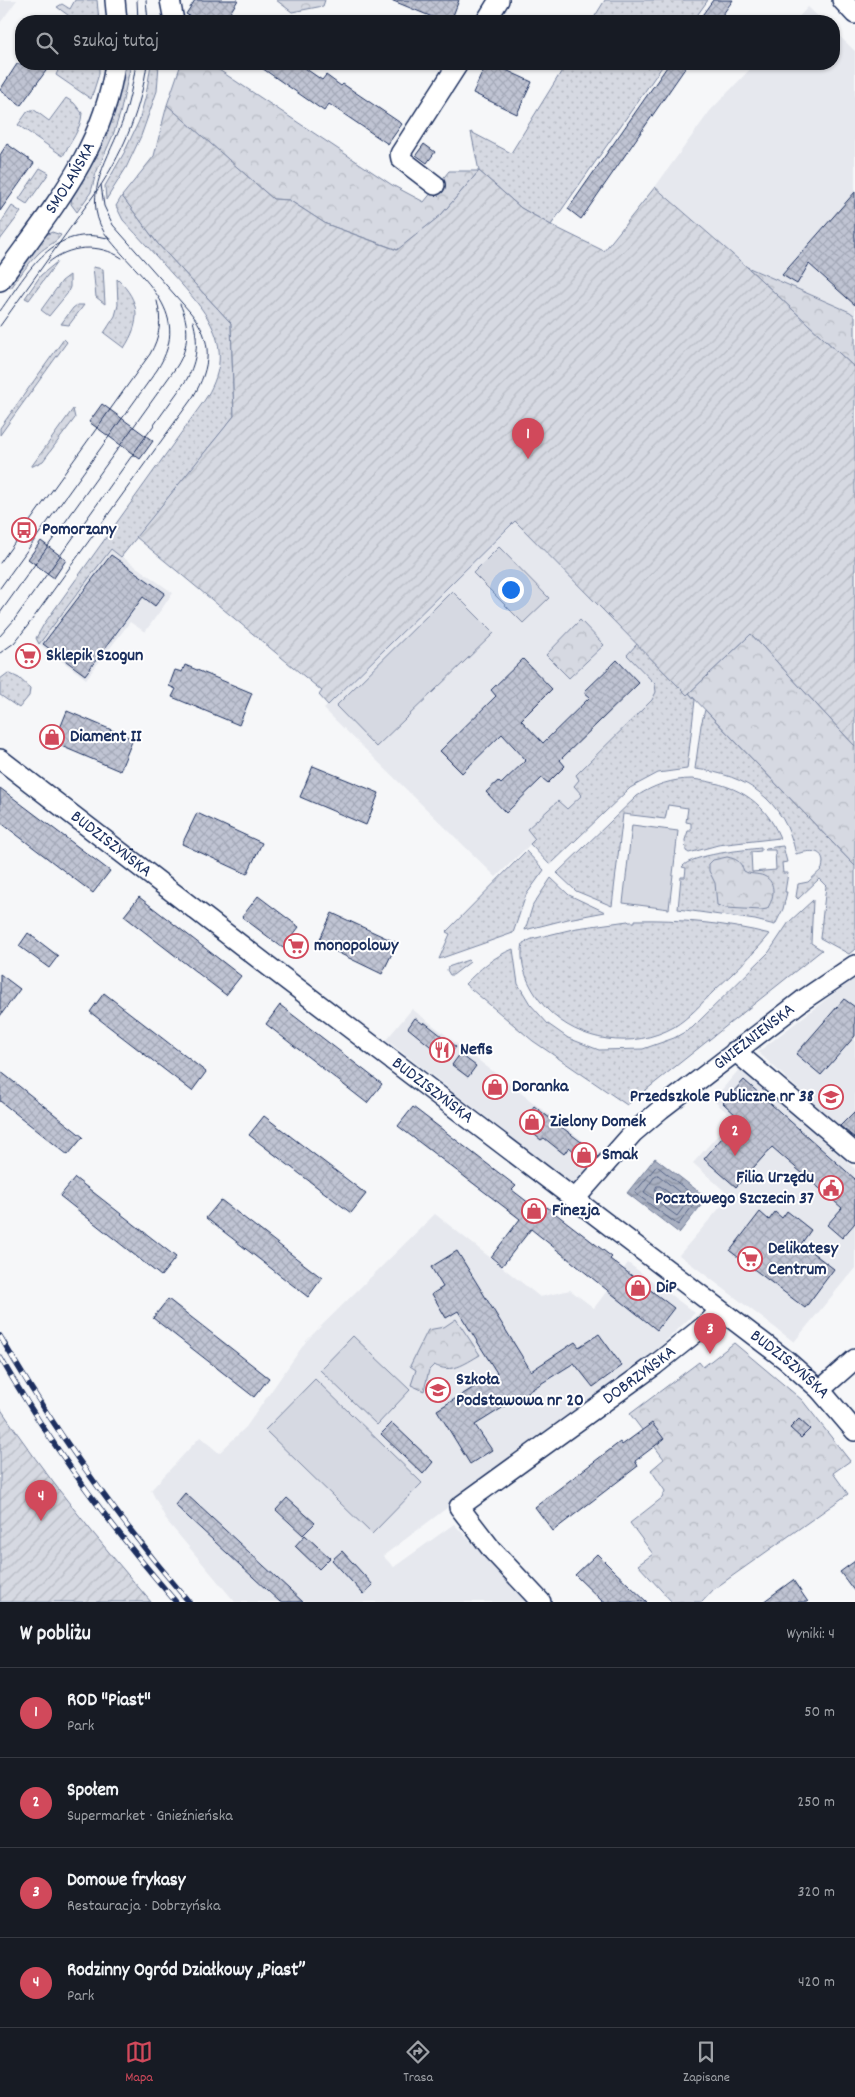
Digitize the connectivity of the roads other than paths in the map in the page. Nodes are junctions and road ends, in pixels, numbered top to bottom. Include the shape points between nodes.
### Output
1 (115, 0) edge
2 (170, 0) edge
3 (499, 0) edge
4 (842, 0) edge
5 (855, 14) edge
6 (116, 15) edge
7 (173, 15) edge
8 (490, 15) edge
9 (114, 70) edge
10 (454, 70) edge
11 (435, 185) dead end
12 (0, 280) edge
13 (0, 759) edge
14 (855, 965) edge
15 (735, 1051) junction
16 (855, 1153) edge
17 (574, 1200) junction
18 (720, 1310) junction
19 (855, 1359) edge
20 (820, 1390) junction
21 (855, 1431) edge
22 (542, 1602) edge

1 - 6 street
2 - 7 street
3 - 8 street
4 - 5 street
9 - 12 street, SMOLAŃSKA via 106,111 86,156
10 - 11 street via 400,154 400,159 407,166
13 - 17 street, BUDZISZYŃSKA
14 - 15 street, GNIEŹNIEŃSKA
15 - 16 street
15 - 17 street, GNIEŹNIEŃSKA via 646,1122
17 - 18 street, BUDZISZYŃSKA
18 - 20 street, BUDZISZYŃSKA
18 - 22 street, DOBRZYŃSKA via 655,1365 459,1507 493,1551
19 - 20 street
20 - 21 street, BUDZISZYŃSKA

